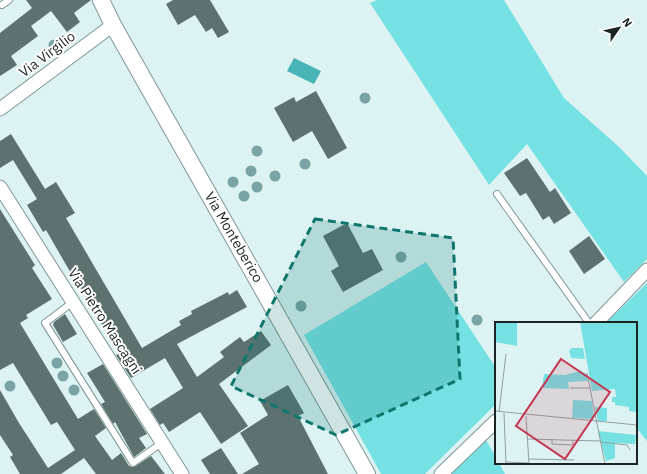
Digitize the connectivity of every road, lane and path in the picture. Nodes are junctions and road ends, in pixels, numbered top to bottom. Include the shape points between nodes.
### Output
1 (9, 0) edge
2 (101, 0) edge
3 (2, 5) dead end
4 (113, 25) junction
5 (0, 109) edge
6 (0, 187) edge
7 (497, 194) dead end
8 (647, 270) edge
9 (74, 302) junction
10 (588, 322) edge
11 (597, 322) edge
12 (495, 423) edge
13 (163, 442) junction
14 (182, 474) edge
15 (367, 474) edge
16 (441, 474) edge

1 - 3 lane
2 - 4 street, Via Monteberico
4 - 5 street, Via Virgilio
4 - 15 street, Via Monteberico
6 - 9 street, Via Pietro Mascagni
7 - 10 lane
8 - 11 street
9 - 13 street, Via Pietro Mascagni
9 - 13 lane via 44,323 132,463
12 - 16 street
13 - 14 street, Via Pietro Mascagni

